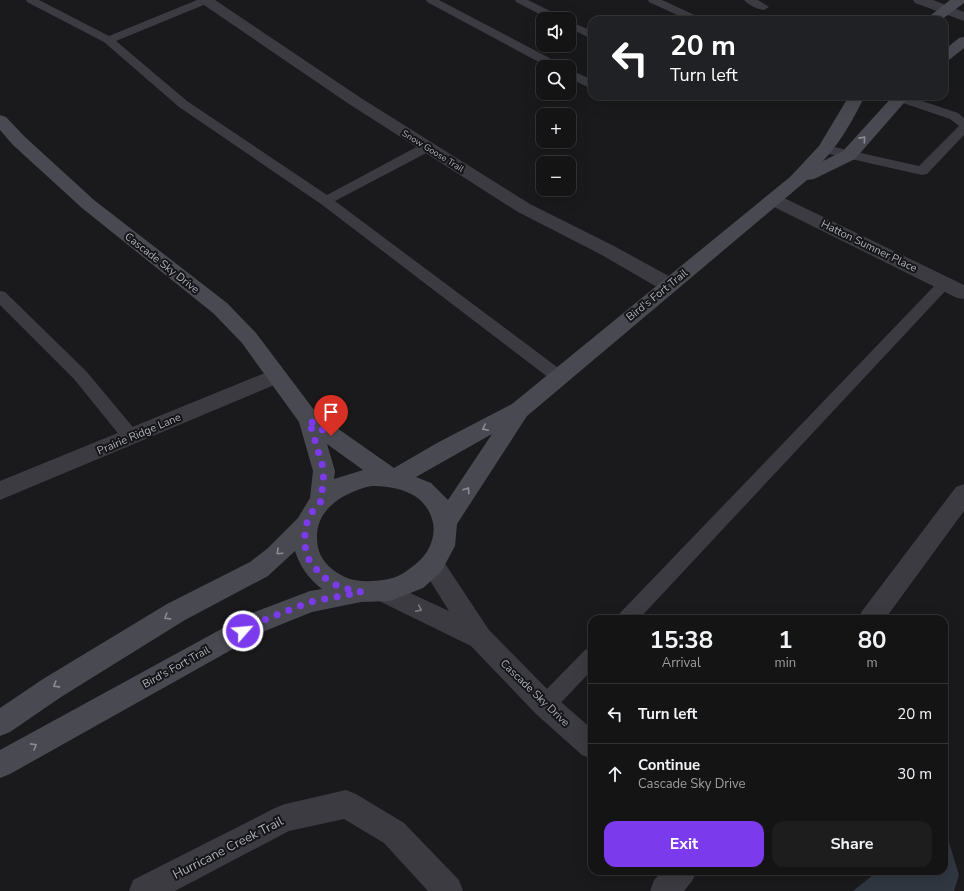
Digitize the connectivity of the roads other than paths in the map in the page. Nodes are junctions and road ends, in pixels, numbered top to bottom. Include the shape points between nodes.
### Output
1 (30, 0) edge
2 (207, 0) edge
3 (431, 0) edge
4 (520, 0) edge
5 (653, 0) edge
6 (748, 0) edge
7 (920, 0) edge
8 (959, 0) edge
9 (764, 7) dead end
10 (946, 10) junction
11 (544, 12) edge
12 (688, 16) edge
13 (938, 16) edge
14 (964, 17) edge
15 (576, 28) edge
16 (588, 34) edge
17 (108, 40) junction
18 (964, 41) edge
19 (948, 54) edge
20 (544, 60) edge
21 (576, 77) edge
22 (588, 83) edge
23 (855, 100) edge
24 (898, 100) edge
25 (909, 100) edge
26 (0, 120) edge
27 (964, 124) edge
28 (964, 128) edge
29 (427, 147) junction
30 (825, 149) junction
31 (849, 155) junction
32 (796, 181) junction
33 (774, 200) junction
34 (326, 201) junction
35 (944, 284) junction
36 (669, 285) junction
37 (964, 293) edge
38 (0, 296) edge
39 (277, 376) junction
40 (559, 377) junction
41 (520, 410) junction
42 (309, 420) junction
43 (131, 437) junction
44 (393, 477) junction
45 (0, 491) edge
46 (964, 494) edge
47 (321, 501) junction
48 (446, 522) junction
49 (306, 525) junction
50 (433, 566) junction
51 (373, 592) junction
52 (631, 615) edge
53 (874, 615) edge
54 (480, 638) junction
55 (588, 660) edge
56 (545, 706) junction
57 (0, 723) edge
58 (588, 743) edge
59 (0, 765) edge
60 (679, 875) edge
61 (144, 891) edge
62 (448, 891) edge
63 (665, 891) edge

1 - 17 lane
2 - 17 lane
2 - 29 street, Snow Goose Trail via 354,101
3 - 20 lane
4 - 11 lane
5 - 12 lane
6 - 9 lane
7 - 10 street
8 - 10 street
10 - 13 street
10 - 14 street
15 - 16 lane
17 - 34 lane via 183,104
18 - 19 street
21 - 22 lane
23 - 30 street, Bird's Fort Trail
31 -> 24 street, Bird's Fort Trail
25 - 27 lane via 954,116
26 - 39 street, Cascade Sky Drive via 19,142 88,204 220,308 249,338
28 - 31 lane via 922,171
29 - 34 lane
29 - 36 street, Snow Goose Trail via 524,208
30 - 31 lane
30 - 32 street, Bird's Fort Trail
31 - 32 street, Bird's Fort Trail
32 - 33 street, Bird's Fort Trail
33 - 35 street, Hatton Sumner Place
33 - 36 street, Bird's Fort Trail
34 - 40 lane
35 - 37 street, Hatton Sumner Place
35 - 52 lane
36 - 40 street, Bird's Fort Trail
38 - 43 lane via 80,375
39 - 42 street, Cascade Sky Drive
39 - 43 street, Prairie Ridge Lane
40 - 41 street, Bird's Fort Trail
41 -> 44 street, Bird's Fort Trail
48 -> 41 street, Bird's Fort Trail
42 - 44 street, Cascade Sky Drive
42 - 47 street, Cascade Sky Drive via 324,471
43 - 45 street, Prairie Ridge Lane
44 - 47 street via 371,477 352,481 335,489
44 - 48 street via 429,493 440,506
46 - 53 street
47 - 49 street
48 - 50 street via 442,552
49 - 51 street via 304,543 309,560 317,571 339,587
49 -> 57 street via 258,569 176,612
50 - 51 street via 420,578 403,587
50 - 54 street, Cascade Sky Drive
51 -> 54 street, Cascade Sky Drive
59 -> 51 street, Bird's Fort Trail via 256,623 310,602
54 - 56 street, Cascade Sky Drive
55 - 56 lane
56 - 58 street, Cascade Sky Drive
60 - 63 street
61 - 62 street, Hurricane Creek Trail via 285,818 346,804 394,833

